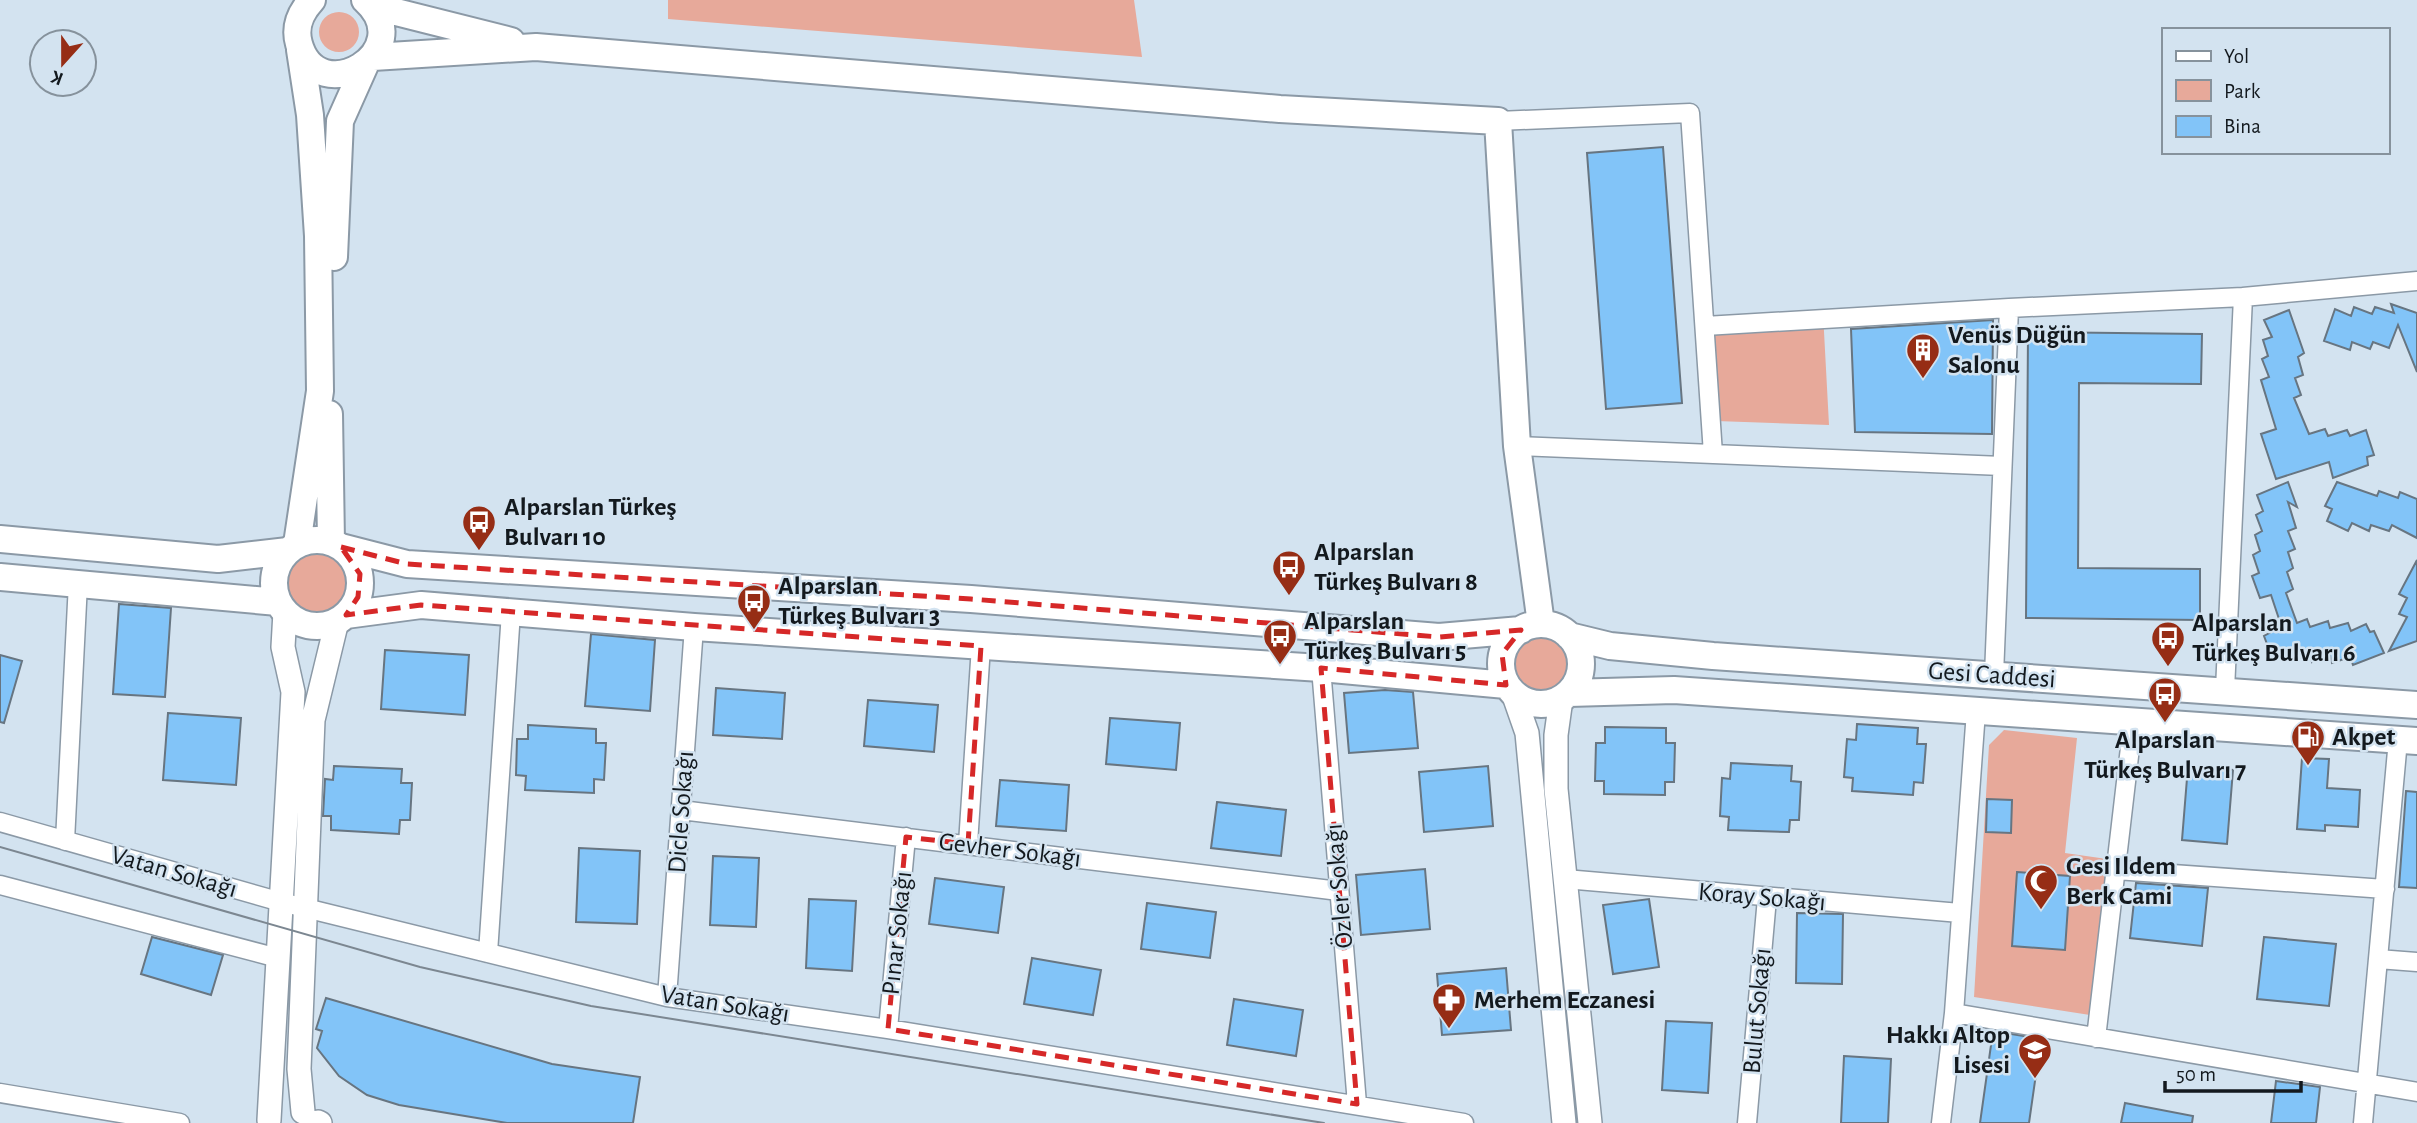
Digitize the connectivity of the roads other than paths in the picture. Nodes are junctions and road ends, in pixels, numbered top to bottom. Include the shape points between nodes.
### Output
1 (312, 0) edge
2 (368, 3) edge
3 (537, 47) junction
4 (300, 50) junction
5 (369, 61) junction
6 (1498, 121) junction
7 (2417, 281) edge
8 (2243, 297) junction
9 (2009, 308) junction
10 (1704, 326) junction
11 (1517, 446) junction
12 (1713, 454) junction
13 (2002, 466) junction
14 (0, 539) edge
15 (336, 544) junction
16 (293, 548) junction
17 (0, 577) edge
18 (78, 583) junction
19 (282, 607) junction
20 (511, 612) junction
21 (342, 618) junction
22 (694, 627) junction
23 (1531, 627) junction
24 (1569, 636) junction
25 (981, 646) junction
26 (1321, 668) junction
27 (1994, 675) junction
28 (1509, 689) junction
29 (2225, 690) junction
30 (1565, 696) junction
31 (2417, 705) edge
32 (1976, 711) junction
33 (2133, 722) junction
34 (2408, 741) edge
35 (681, 810) junction
36 (0, 822) edge
37 (906, 837) junction
38 (65, 841) junction
39 (968, 844) junction
40 (2116, 870) junction
41 (1564, 879) junction
42 (0, 885) edge
43 (2385, 889) junction
44 (1339, 891) junction
45 (1767, 898) junction
46 (281, 902) junction
47 (305, 908) junction
48 (1960, 913) junction
49 (488, 953) junction
50 (278, 958) junction
51 (2378, 959) junction
52 (2417, 962) edge
53 (667, 997) junction
54 (1954, 1013) junction
55 (888, 1029) junction
56 (2096, 1038) junction
57 (2366, 1084) junction
58 (2417, 1092) edge
59 (0, 1093) edge
60 (1357, 1104) junction
61 (315, 1120) edge
62 (268, 1122) edge
63 (180, 1123) edge
64 (1464, 1123) edge
65 (1564, 1123) edge
66 (1590, 1123) edge
67 (1747, 1123) edge
68 (1941, 1123) edge
69 (2363, 1123) edge

1 - 4 main road via 297,28
2 - 3 main road
2 - 5 main road via 381,37
3 - 5 main road
3 - 6 main road via 1252,107
4 - 5 main road via 324,72 346,74
4 - 16 main road via 310,115 318,236 320,391
5 - 15 main road via 340,121 329,394
6 - 10 street via 1690,113
6 - 11 main road
7 - 8 street
8 - 9 street
8 - 29 street
9 - 10 street
9 - 13 street
10 - 12 street
11 - 12 street
11 - 23 main road
12 - 13 street
13 - 27 street
14 - 16 main road via 219,559
15 - 16 main road via 320,540
15 - 21 main road via 360,574 358,597
15 - 23 main road via 407,564 971,599 1439,637
16 - 19 main road via 276,569 274,581
17 - 18 main road
18 - 19 main road
18 - 38 street
19 - 21 main road via 304,624 315,626
19 - 46 street via 282,648 293,692
20 - 21 main road via 421,605
20 - 22 main road
20 - 49 street
21 - 47 street via 313,720
22 - 25 main road
22 - 35 street, Dicle Sokağı
23 - 24 main road via 1561,630
23 - 28 main road via 1512,636 1502,654 1502,675
24 - 27 main road, Gesi Caddesi via 1610,646 1713,656
24 - 30 main road via 1581,664 1580,675
25 - 26 main road
25 - 39 street
26 - 28 main road
26 - 44 street, Özler Sokağı
27 - 29 main road, Gesi Caddesi
28 - 30 main road via 1531,703 1551,703
28 - 65 street via 1527,733
29 - 31 main road, Gesi Caddesi
30 - 32 main road, Gesi Caddesi via 1675,690
30 - 41 street via 1555,772
32 - 33 main road, Gesi Caddesi
32 - 48 street
33 - 34 main road, Gesi Caddesi
33 - 40 street
34 - 43 street
35 - 37 street, Gevher Sokağı
35 - 53 street, Dicle Sokağı
36 - 38 street, Vatan Sokağı
37 - 39 street, Gevher Sokağı
37 - 55 street, Pınar Sokağı
38 - 46 street, Vatan Sokağı
39 - 44 street, Gevher Sokağı
40 - 43 street
40 - 56 street
41 - 45 street, Koray Sokağı
41 - 66 street
42 - 50 street
43 - 51 street
44 - 60 street, Özler Sokağı
45 - 48 street, Koray Sokağı
45 - 67 street, Bulut Sokağı
46 - 47 street, Vatan Sokağı
46 - 50 street
47 - 49 street, Vatan Sokağı
47 - 61 street via 299,1069
48 - 54 street
49 - 53 street, Vatan Sokağı
50 - 62 street
51 - 52 street
51 - 57 street
53 - 55 street, Vatan Sokağı
54 - 56 street
54 - 68 street
55 - 60 street, Vatan Sokağı
56 - 57 street
57 - 58 street
57 - 69 street
59 - 63 street
60 - 64 street, Vatan Sokağı
61 - 62 street via 285,1111

